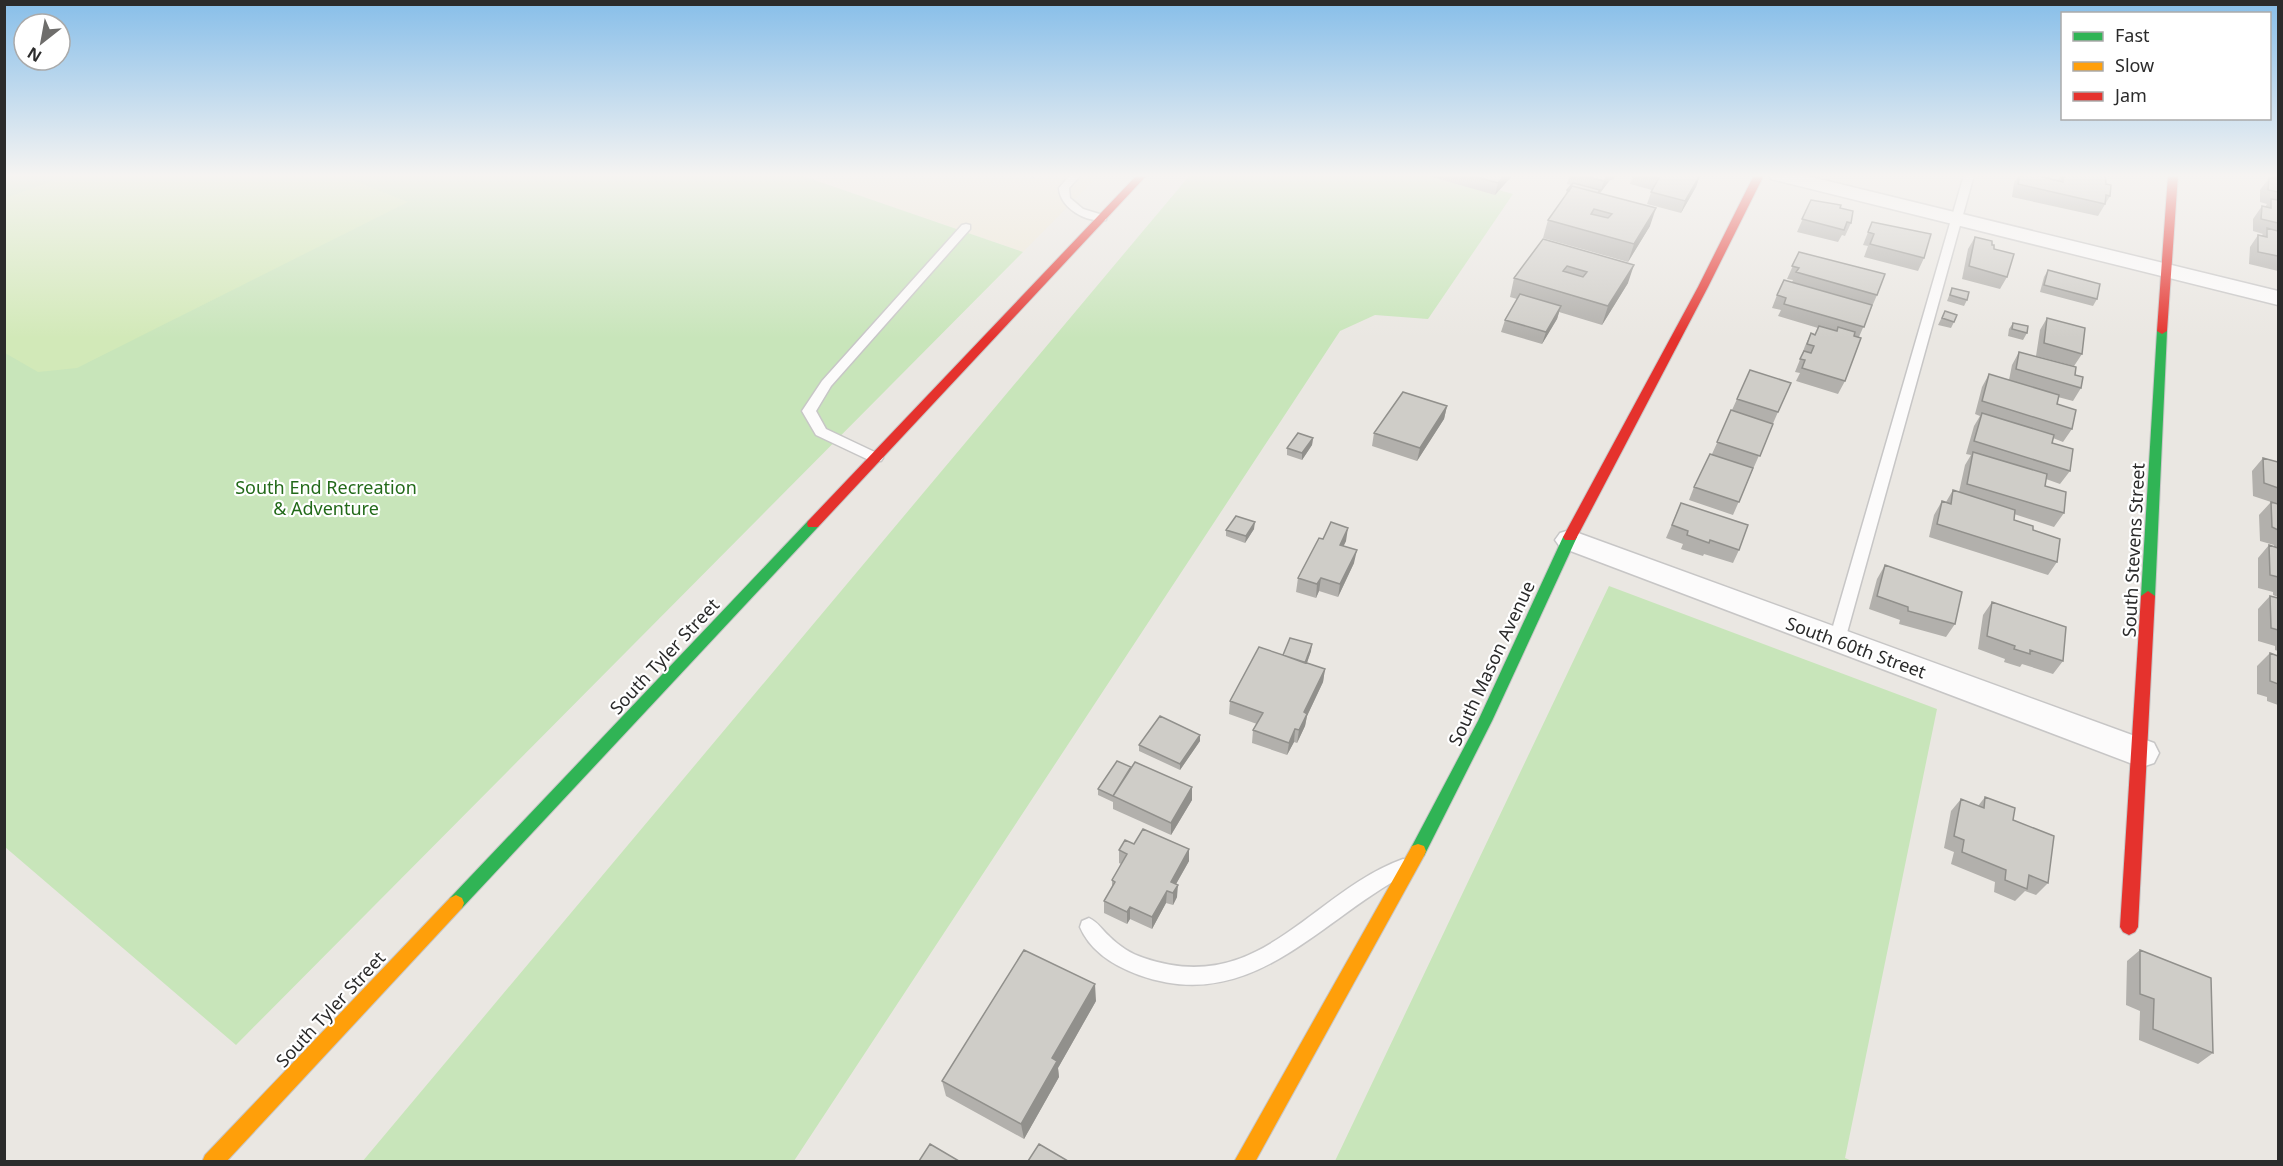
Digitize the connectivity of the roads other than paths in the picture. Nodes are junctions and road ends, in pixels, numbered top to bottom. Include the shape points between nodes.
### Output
1 (964, 229) edge
2 (1091, 229) edge
3 (1732, 229) edge
4 (1954, 229) edge
5 (1999, 229) edge
6 (2168, 229) edge
7 (2165, 270) junction
8 (2278, 298) edge
9 (876, 458) junction
10 (1570, 540) junction
11 (1837, 640) junction
12 (2142, 753) junction
13 (1412, 864) junction
14 (1089, 927) dead end
15 (2129, 927) dead end
16 (212, 1161) edge
17 (1244, 1161) edge

1 - 9 lane via 826,384 809,411 821,432
2 - 9 street, South Tyler Street
3 - 10 street, South Mason Avenue
4 - 11 lane
5 - 7 street
6 - 7 street, South Stevens Street
7 - 8 street
7 - 12 street, South Stevens Street
9 - 16 street, South Tyler Street
10 - 11 street, South 60th Street
10 - 13 street, South Mason Avenue
11 - 12 street, South 60th Street
12 - 15 street, South Stevens Street
13 - 14 lane via 1378,878 1304,937 1237,970 1180,977 1131,966 1099,941
13 - 17 street, South Mason Avenue

